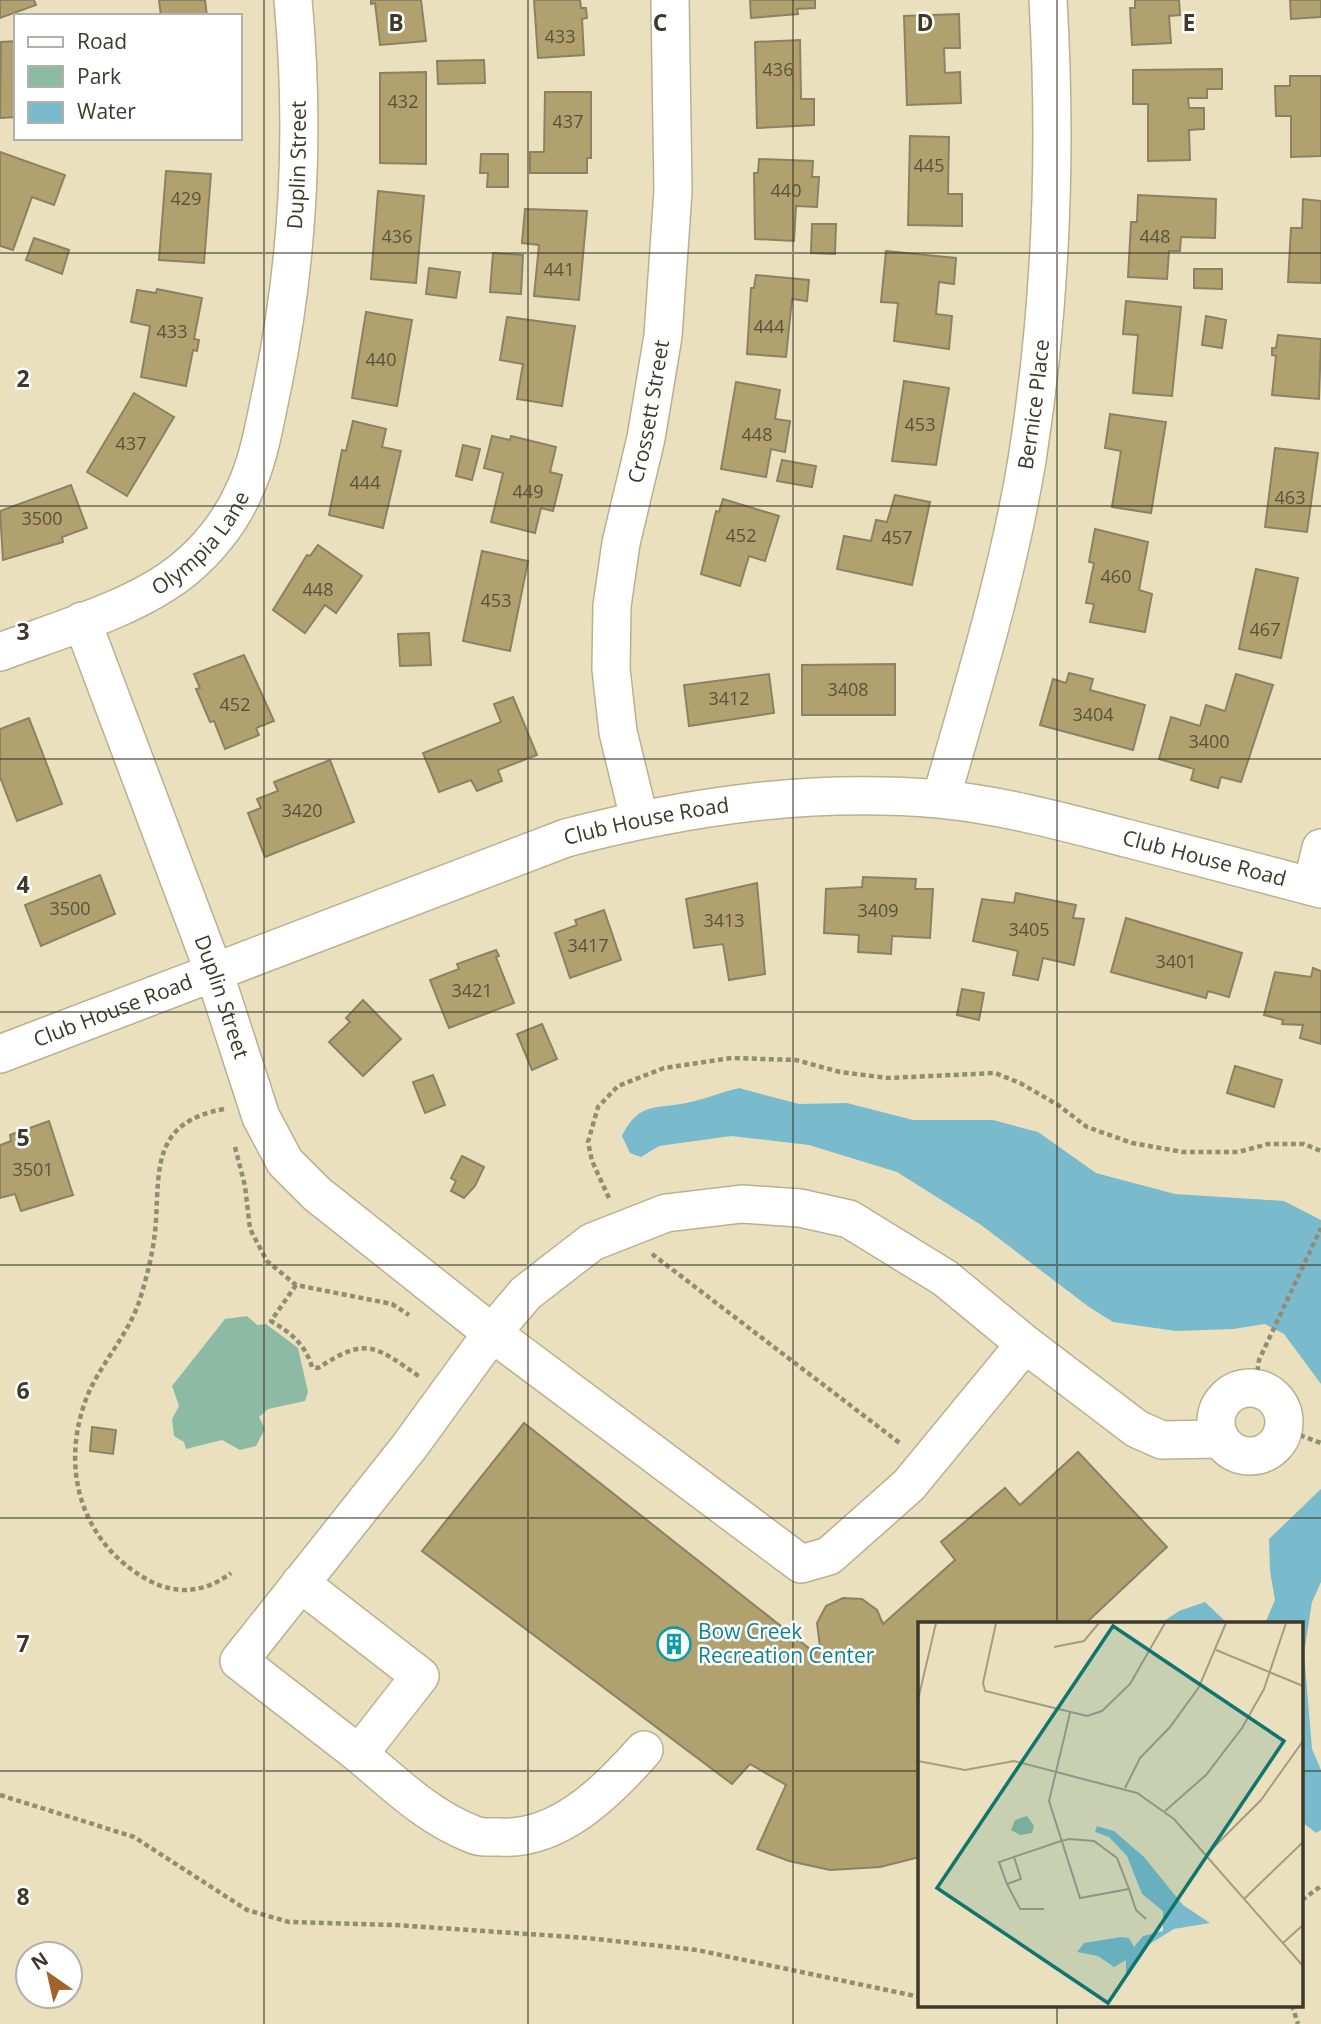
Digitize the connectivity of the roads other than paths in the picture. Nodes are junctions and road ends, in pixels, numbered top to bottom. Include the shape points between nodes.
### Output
1 (293, 0) edge
2 (670, 0) edge
3 (1048, 0) edge
4 (284, 332) joint
5 (82, 621) junction
6 (0, 652) edge
7 (941, 799) junction
8 (639, 818) junction
9 (1321, 848) edge
10 (1316, 888) edge
11 (214, 972) junction
12 (0, 1054) edge
13 (492, 1333) junction
14 (1025, 1344) junction
15 (1220, 1439) junction
16 (300, 1583) junction
17 (644, 1750) dead end
18 (359, 1754) junction

1 - 4 street, Duplin Street via 300,162
2 - 8 street, Crossett Street via 673,191 663,335 612,606 611,669 618,732
3 - 7 street, Bernice Place via 1051,211 1030,434 996,607
4 - 5 street, Olympia Lane via 260,443 244,492 218,534 183,570 148,593
5 - 6 street, Olympia Lane
5 - 11 street, Duplin Street
7 - 8 street, Club House Road via 814,796
7 - 10 street, Club House Road via 1011,810
8 - 11 street, Club House Road via 566,838
9 - 10 street
11 - 12 street, Club House Road
11 - 13 street, Duplin Street via 261,1117 285,1162 317,1194
13 - 14 street via 537,1285 592,1242 666,1213 742,1205 800,1208 849,1219 945,1278
13 - 14 street, Duplin Street via 801,1564 829,1556 909,1485
13 - 16 street
14 - 15 street via 1137,1429 1162,1440
15 - 15 street via 1227,1448 1249,1457 1272,1449 1284,1429 1281,1407 1255,1388 1234,1392 1216,1418
16 - 18 street via 239,1661
16 - 18 street via 420,1676
17 - 18 street via 611,1788 563,1821 522,1839 475,1836 426,1810

